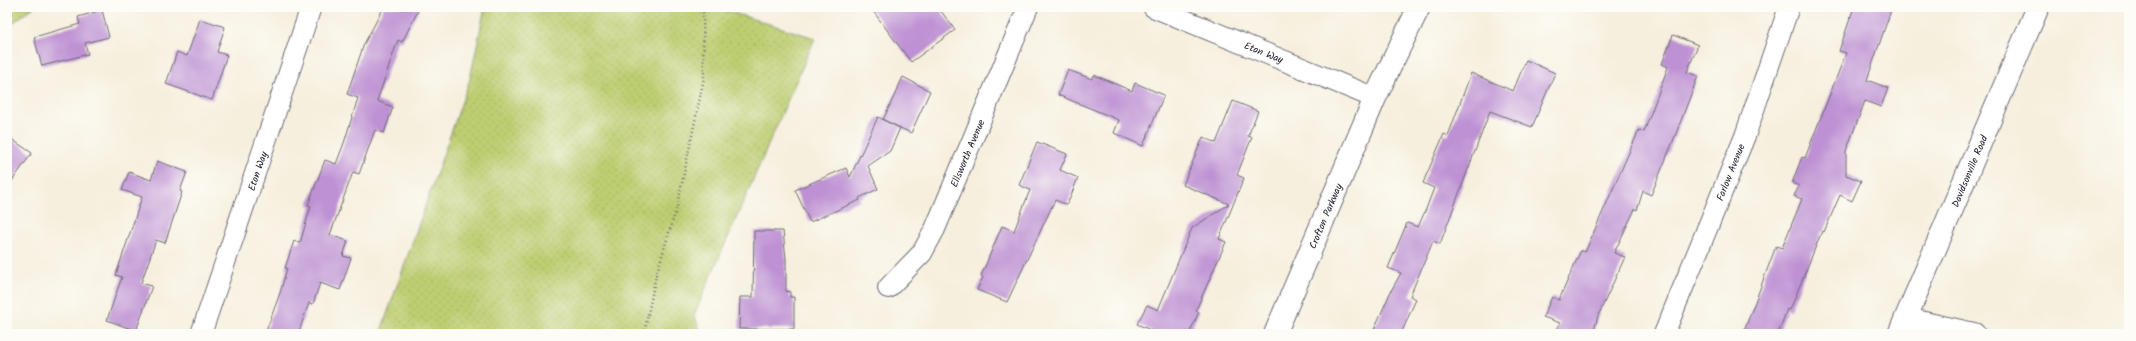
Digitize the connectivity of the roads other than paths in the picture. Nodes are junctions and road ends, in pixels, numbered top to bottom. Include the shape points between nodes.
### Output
1 (311, 7) edge
2 (1028, 7) edge
3 (1153, 7) edge
4 (1403, 7) edge
5 (1419, 7) edge
6 (1789, 7) edge
7 (2038, 7) edge
8 (1375, 98) junction
9 (888, 288) dead end
10 (1903, 326) edge
11 (201, 334) edge
12 (1275, 334) edge
13 (1664, 334) edge
14 (1974, 334) edge

1 - 11 street, Eton Way
2 - 9 street, Ellsworth Avenue via 935,230 922,253
3 - 8 street, Eton Way
4 - 8 street, Crofton Parkway
5 - 8 street, Crofton Parkway
6 - 13 street, Farlow Avenue via 1745,136
7 - 10 street, Davidsonville Road
8 - 12 street, Crofton Parkway
10 - 14 street

